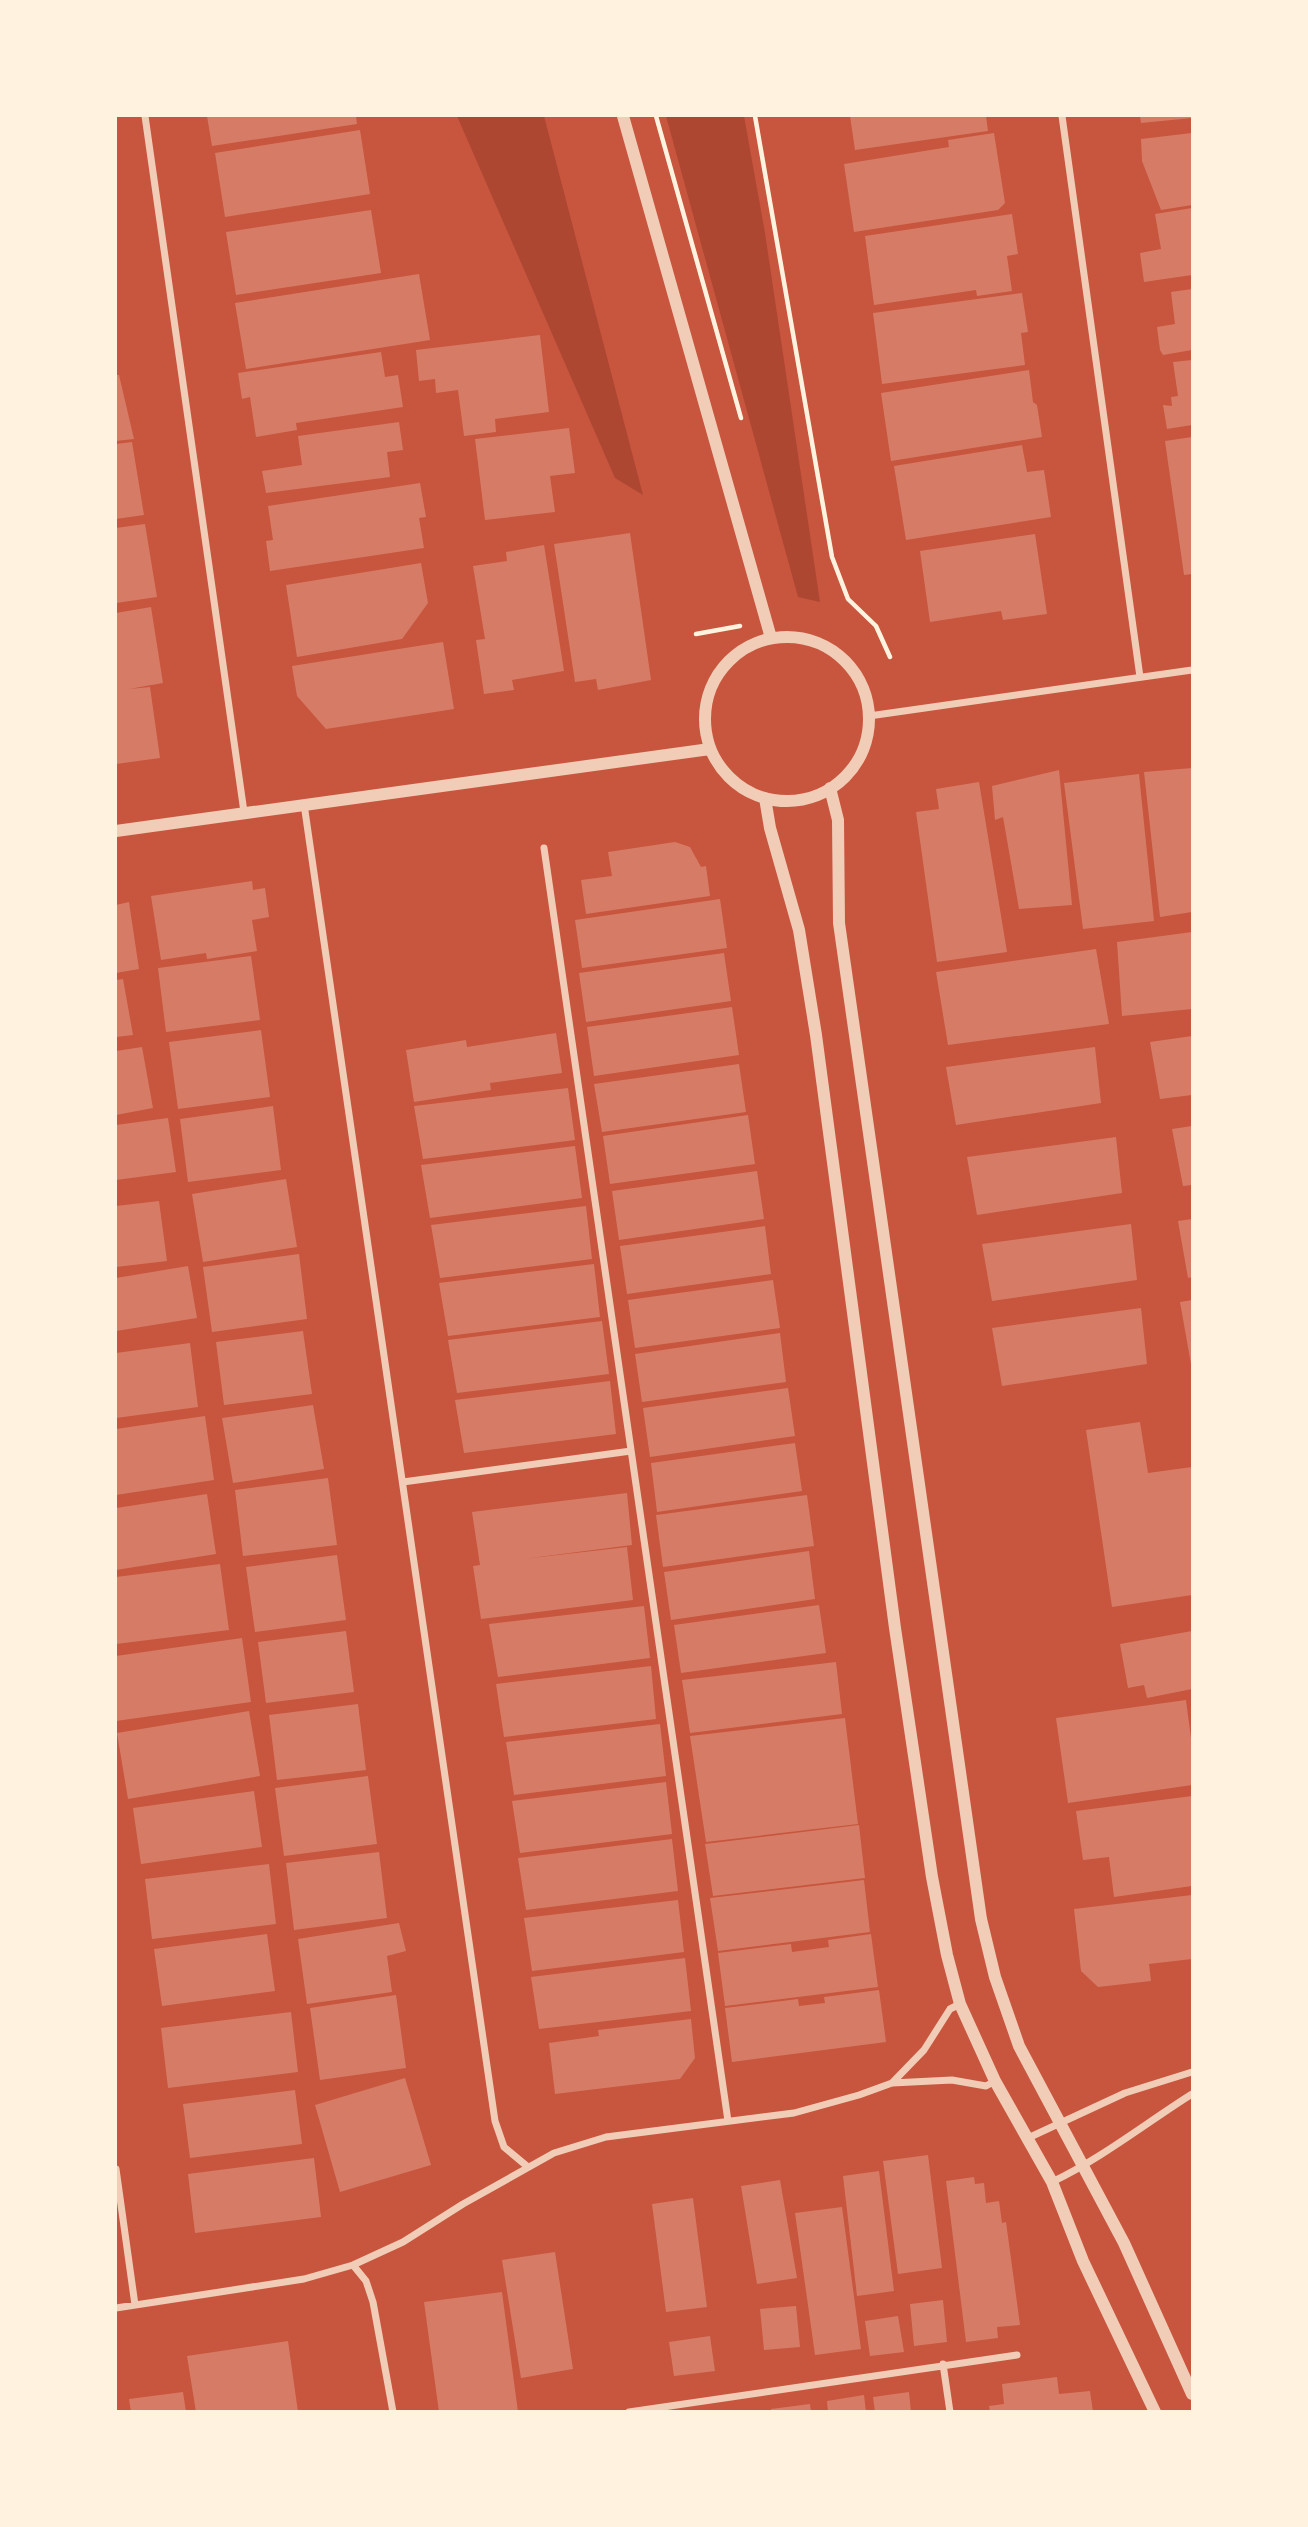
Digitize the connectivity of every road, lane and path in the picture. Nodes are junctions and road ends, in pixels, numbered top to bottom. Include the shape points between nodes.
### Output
1 (145, 116) edge
2 (623, 116) edge
3 (755, 116) edge
4 (1062, 116) edge
5 (771, 638) junction
6 (890, 657) dead end
7 (1192, 670) edge
8 (1140, 677) junction
9 (869, 716) junction
10 (710, 749) junction
11 (830, 788) junction
12 (765, 798) junction
13 (304, 804) junction
14 (244, 812) junction
15 (116, 831) edge
16 (544, 848) dead end
17 (631, 1451) junction
18 (403, 1482) junction
19 (960, 2004) junction
20 (1192, 2072) edge
21 (995, 2081) junction
22 (892, 2083) junction
23 (1192, 2094) edge
24 (728, 2121) junction
25 (1061, 2121) junction
26 (1028, 2138) junction
27 (1085, 2166) junction
28 (528, 2167) junction
29 (116, 2169) edge
30 (1052, 2182) junction
31 (353, 2265) junction
32 (135, 2305) junction
33 (116, 2308) edge
34 (1017, 2355) dead end
35 (943, 2364) junction
36 (1192, 2394) edge
37 (393, 2412) edge
38 (629, 2412) edge
39 (950, 2412) edge
40 (1155, 2412) edge

1 - 14 street
2 - 5 street
3 - 6 path via 832,557 848,599 876,626
4 - 8 street
5 - 9 street via 800,638 827,647 849,665 864,689
5 - 10 street via 728,662 713,682 705,706
7 - 8 street
8 - 9 street
9 - 11 street via 859,758
10 - 12 street via 725,774 743,789
10 - 13 street
11 - 12 street via 788,801
11 - 25 street via 838,820 839,923 981,1919 1019,2046
12 - 19 street via 799,930 932,1877
13 - 14 street
13 - 18 street
14 - 15 street
16 - 17 street
17 - 18 street
17 - 24 street
18 - 28 street via 495,2121 504,2147
19 - 21 street
19 - 22 street via 950,2009 923,2050
20 - 25 street via 1125,2093
21 - 22 street via 986,2086 952,2080
21 - 26 street
22 - 24 street via 794,2113
23 - 27 street
24 - 28 street via 606,2137 554,2153
25 - 26 street
25 - 27 street
26 - 30 street
27 - 30 street
27 - 36 street
28 - 31 street via 403,2242
29 - 32 street
30 - 40 street via 1083,2261
31 - 32 street via 304,2279
31 - 37 street via 366,2281 373,2302
32 - 33 street
34 - 35 street
35 - 38 street
35 - 39 street

